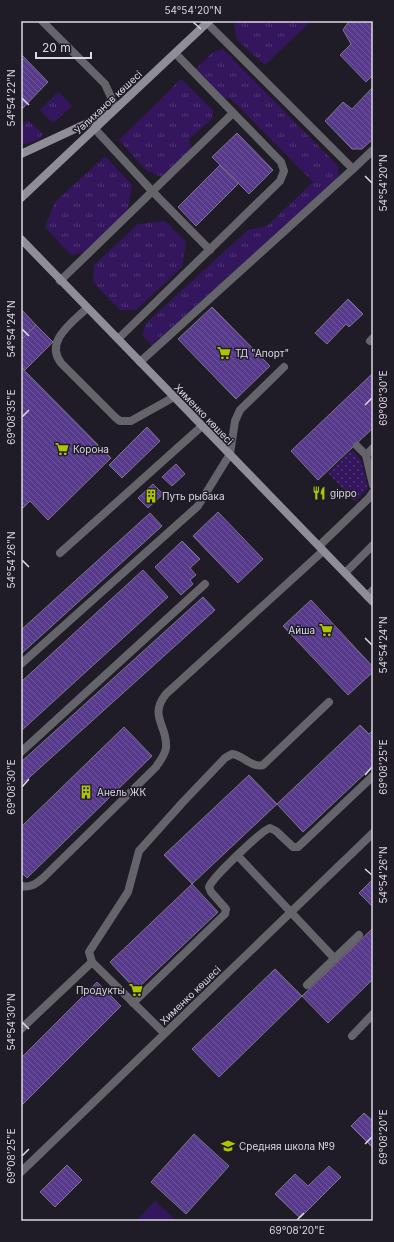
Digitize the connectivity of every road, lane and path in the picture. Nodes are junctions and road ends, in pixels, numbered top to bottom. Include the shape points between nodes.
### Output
1 (42, 21) edge
2 (208, 22) edge
3 (174, 53) junction
4 (115, 110) junction
5 (233, 113) junction
6 (95, 129) junction
7 (373, 150) edge
8 (21, 154) edge
9 (354, 169) junction
10 (153, 192) junction
11 (21, 198) edge
12 (21, 239) edge
13 (210, 250) junction
14 (60, 281) junction
15 (87, 308) junction
16 (118, 339) junction
17 (140, 362) junction
18 (284, 367) dead end
19 (174, 397) junction
20 (202, 426) junction
21 (357, 446) dead end
22 (373, 448) edge
23 (230, 454) junction
24 (366, 455) junction
25 (373, 485) edge
26 (373, 492) edge
27 (373, 545) edge
28 (321, 548) junction
29 (60, 553) dead end
30 (345, 573) junction
31 (205, 584) dead end
32 (371, 596) edge
33 (21, 664) edge
34 (329, 702) dead end
35 (21, 752) edge
36 (373, 776) edge
37 (373, 833) edge
38 (238, 856) junction
39 (21, 886) edge
40 (290, 912) junction
41 (360, 935) dead end
42 (335, 959) junction
43 (92, 962) junction
44 (307, 986) dead end
45 (133, 1003) junction
46 (373, 1014) edge
47 (21, 1029) edge
48 (164, 1033) junction
49 (352, 1036) dead end
50 (21, 1172) edge

1 - 4 street via 105,84
2 - 3 main road, Уәлиханов көшесі
2 - 9 street
3 - 4 main road, Уәлиханов көшесі
3 - 5 street
4 - 6 main road, Уәлиханов көшесі
4 - 8 main road
5 - 10 street
5 - 13 street via 281,162 284,171 280,181
6 - 10 street
6 - 11 main road, Уәлиханов көшесі
7 - 9 street
9 - 17 street
10 - 13 street
10 - 14 street
12 - 14 main road, Хименко көшесі
13 - 16 street
14 - 15 main road, Хименко көшесі
15 - 16 main road, Хименко көшесі
15 - 19 street via 58,339 55,353 60,363 120,421 130,421
16 - 17 main road, Хименко көшесі
17 - 19 main road, Хименко көшесі
18 - 23 street via 240,410 235,421
19 - 20 main road, Хименко көшесі
20 - 23 main road, Хименко көшесі
20 - 29 street
21 - 24 street
22 - 24 street
23 - 28 main road, Хименко көшесі
23 - 33 street via 198,506
24 - 25 street
26 - 28 street
27 - 30 street
28 - 30 main road, Хименко көшесі
28 - 39 street via 160,701 158,712 166,739 166,749 156,767 43,878 32,886
30 - 32 main road, Хименко көшесі
31 - 35 street
34 - 43 street via 262,765 256,765 232,754 225,758 183,802 139,851 128,892 89,952
36 - 38 street via 298,847 293,847 270,828
37 - 40 street, Хименко көшесі
38 - 40 street
38 - 45 street via 209,887 226,909 225,914
40 - 42 street
40 - 48 street, Хименко көшесі
41 - 42 street
42 - 44 street
43 - 45 street
43 - 47 street
45 - 48 street
46 - 49 street
48 - 50 street, Хименко көшесі

